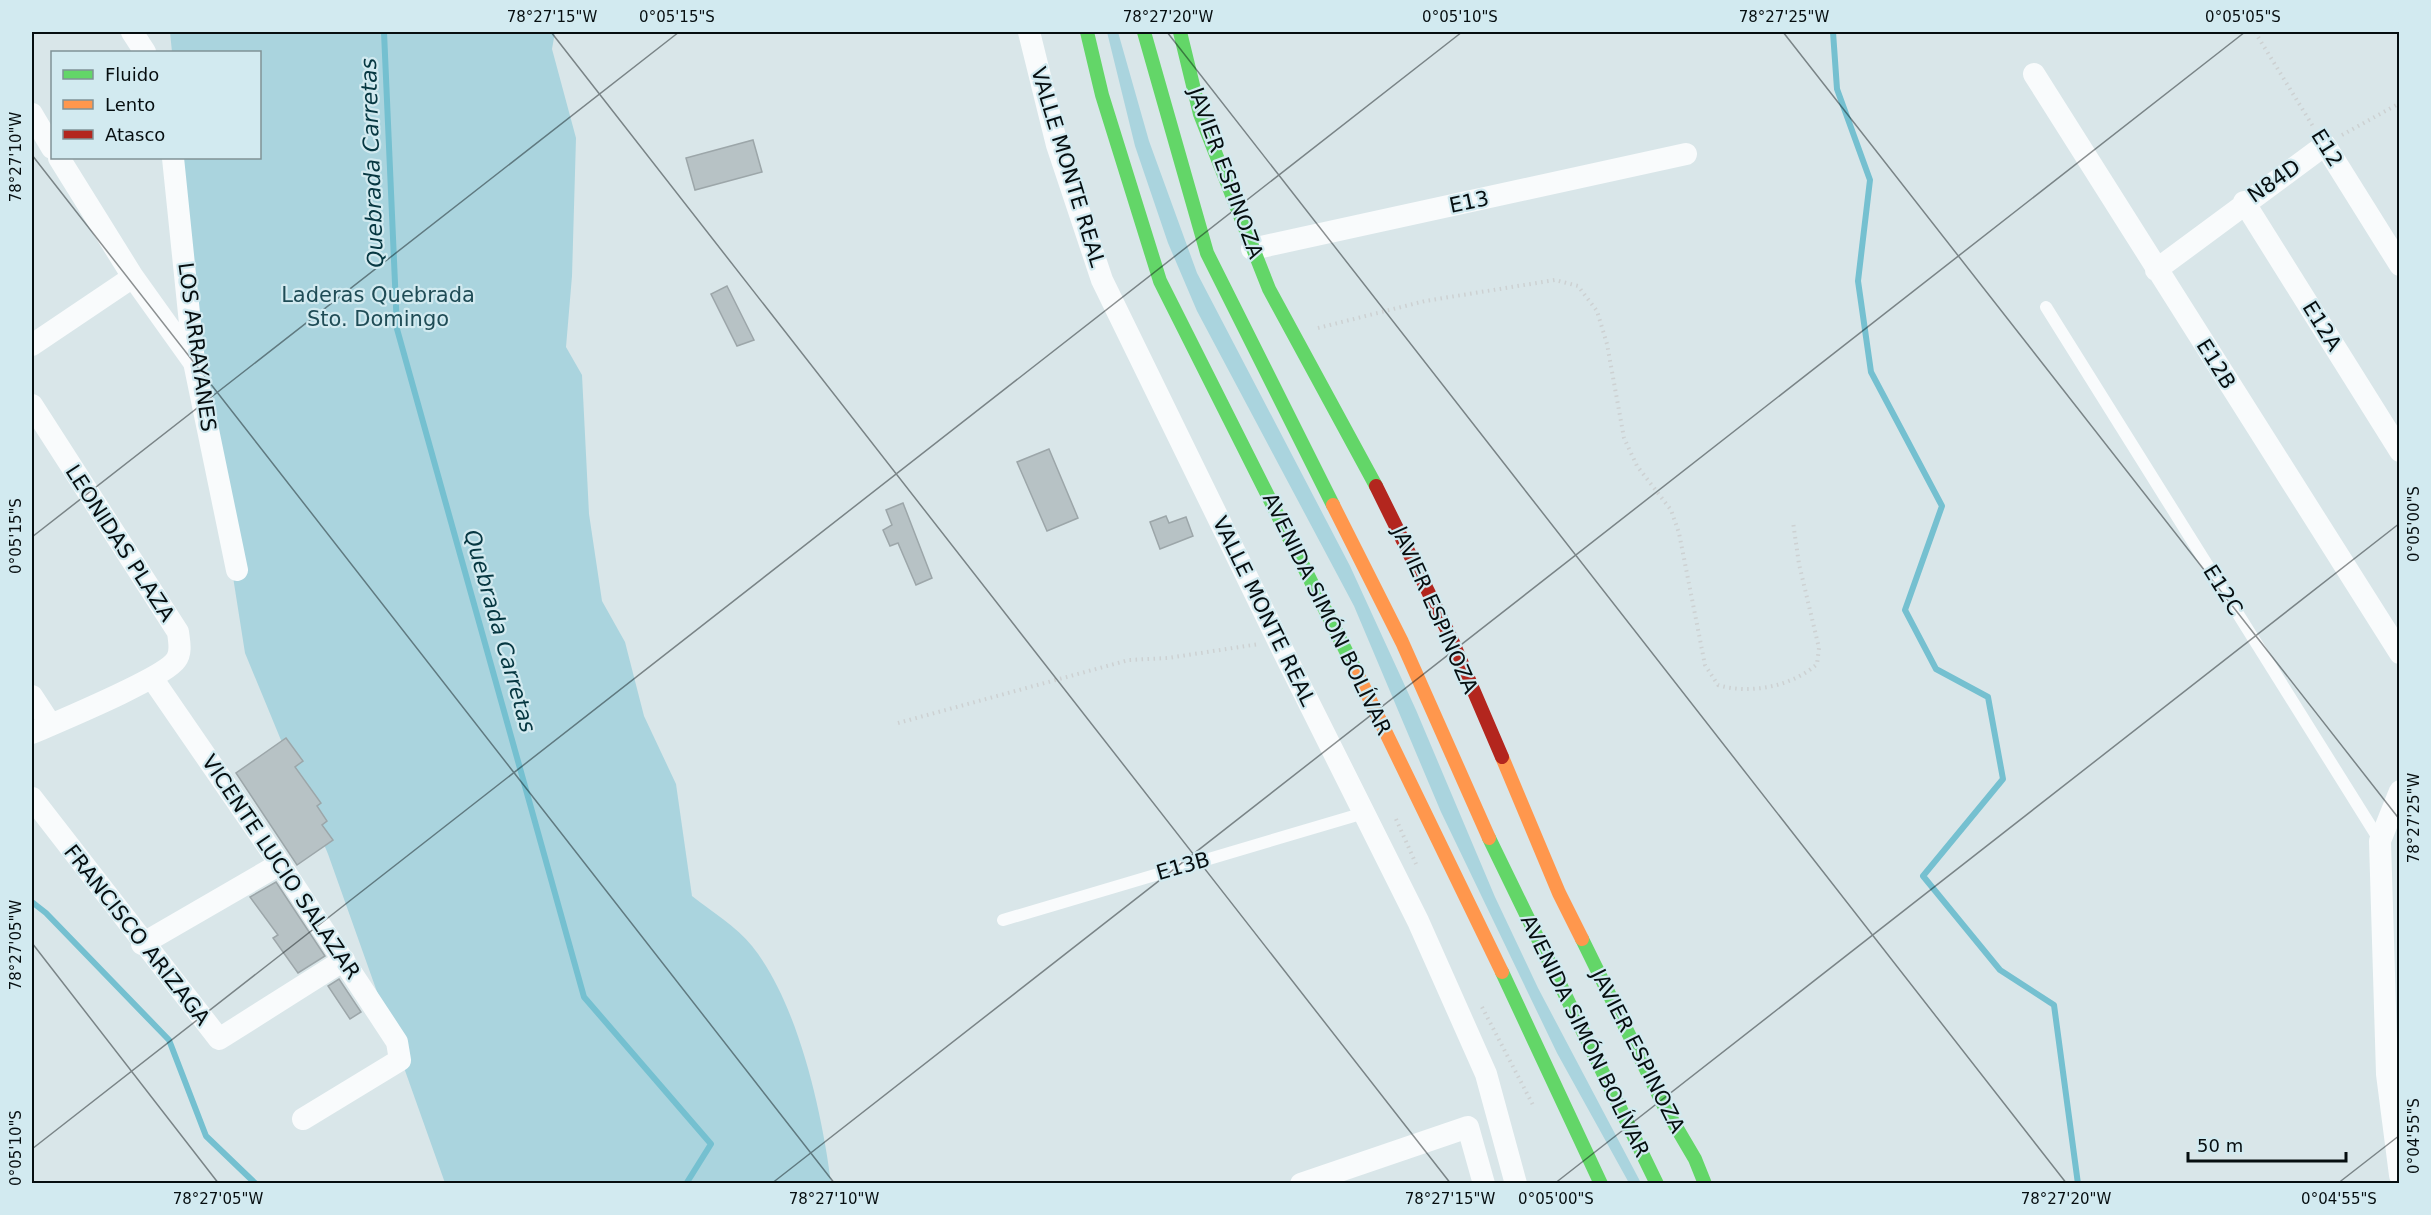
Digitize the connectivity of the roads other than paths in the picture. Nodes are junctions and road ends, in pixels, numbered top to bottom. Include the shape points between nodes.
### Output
1 (132, 32) edge
2 (1029, 32) edge
3 (1087, 32) edge
4 (1144, 32) edge
5 (1180, 32) edge
6 (144, 51) edge
7 (2034, 74) dead end
8 (32, 114) edge
9 (51, 145) edge
10 (2325, 145) joint
11 (1686, 154) dead end
12 (60, 159) edge
13 (173, 159) edge
14 (2244, 202) junction
15 (1252, 249) junction
16 (2400, 265) edge
17 (2156, 270) junction
18 (133, 277) junction
19 (2046, 307) dead end
20 (32, 345) edge
21 (194, 362) junction
22 (32, 405) edge
23 (2400, 450) edge
24 (237, 570) dead end
25 (2400, 653) edge
26 (152, 678) junction
27 (32, 696) edge
28 (41, 729) edge
29 (2400, 792) edge
30 (32, 798) edge
31 (1364, 813) junction
32 (2380, 841) junction
33 (280, 864) junction
34 (2400, 873) edge
35 (1003, 920) dead end
36 (142, 944) junction
37 (344, 960) junction
38 (2387, 1074) junction
39 (2400, 1094) edge
40 (303, 1119) dead end
41 (2400, 1175) edge
42 (1300, 1184) edge
43 (1484, 1184) edge
44 (1516, 1184) edge
45 (1601, 1184) edge
46 (1657, 1184) edge
47 (1705, 1184) edge

1 - 6 street
2 - 31 street, VALLE MONTE REAL via 1057,145 1102,280
3 - 45 main road, AVENIDA SIMÓN BOLÍVAR via 1102,95 1160,281 1477,918
4 - 46 main road, AVENIDA SIMÓN BOLÍVAR via 1207,253 1402,642 1499,861
5 - 15 main road, JAVIER ESPINOZA via 1200,114
7 - 17 street, E12B
8 - 9 street
10 - 14 street, N84D
10 - 16 street, E12
11 - 15 street, E13
12 - 18 street
13 - 21 street, LOS ARRAYANES
14 - 17 street, N84D
14 - 23 street, E12A
15 - 47 main road, JAVIER ESPINOZA via 1269,288 1393,517 1451,638 1559,893
17 - 25 street, E12B
18 - 20 street
18 - 21 street
19 - 32 lane, E12C
21 - 24 street, LOS ARRAYANES
22 - 26 street, LEONIDAS PLAZA via 178,632 180,649 176,660
26 - 28 street, LEONIDAS PLAZA
26 - 33 street, VICENTE LUCIO SALAZAR
27 - 28 street
29 - 32 street
30 - 36 street, FRANCISCO ARIZAGA
31 - 35 lane, E13B
31 - 44 street, VALLE MONTE REAL via 1418,921 1486,1074
32 - 34 street, E12C
32 - 38 street
33 - 36 street
33 - 37 street, VICENTE LUCIO SALAZAR
36 - 37 street, FRANCISCO ARIZAGA via 219,1039
37 - 40 street, VICENTE LUCIO SALAZAR via 397,1042 400,1060
38 - 39 street
38 - 41 street
42 - 43 street via 1468,1128

